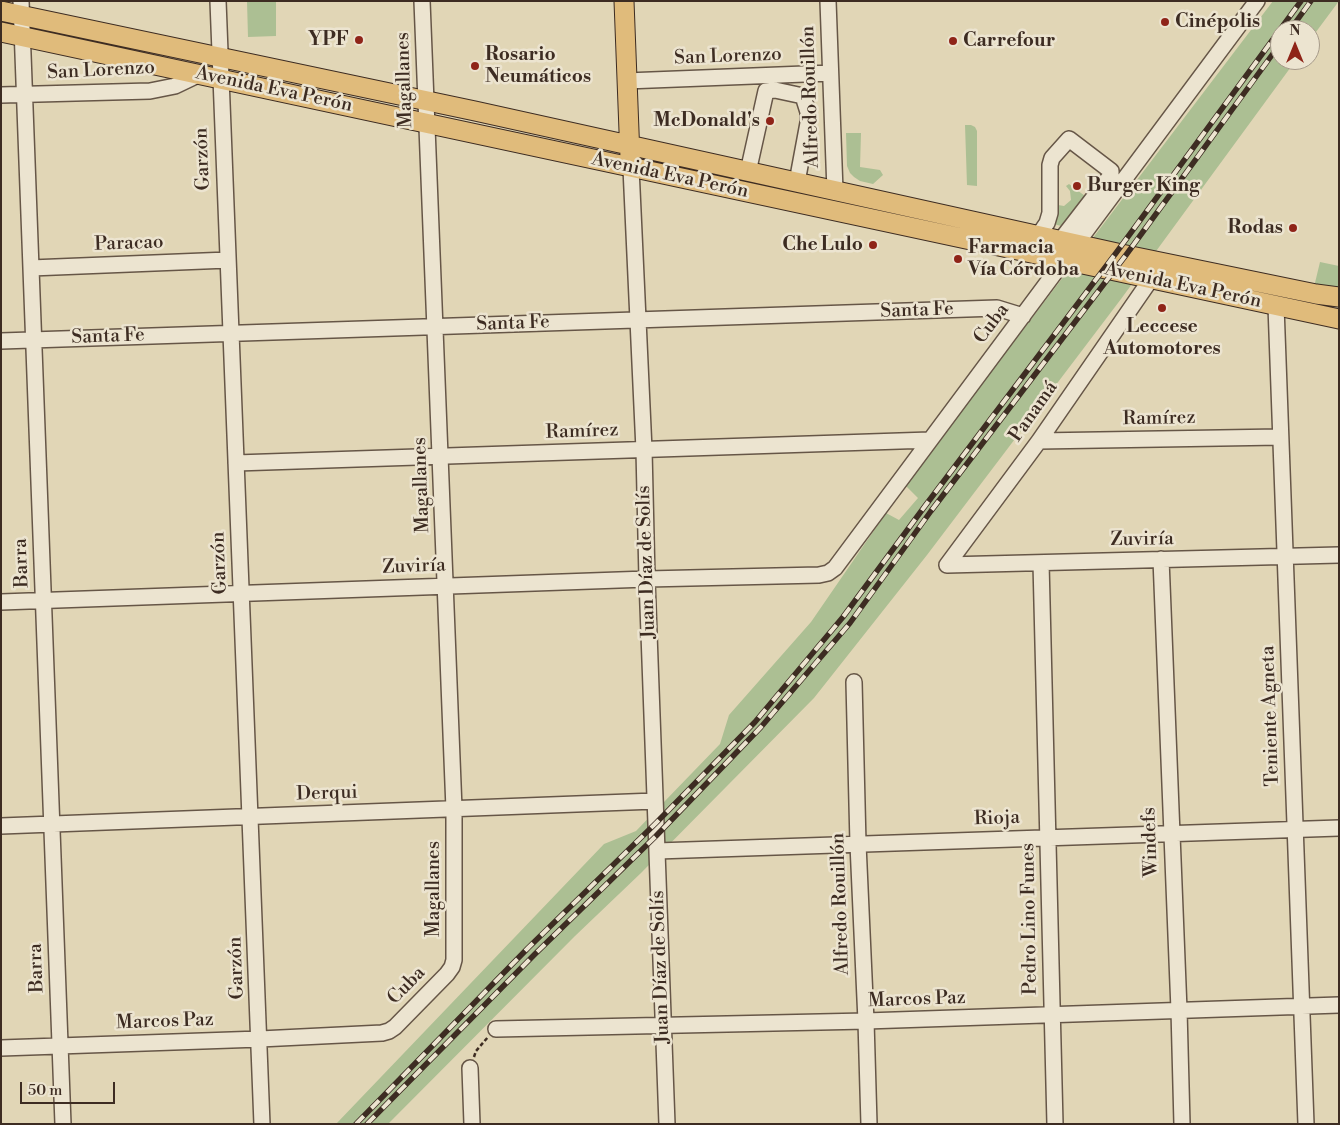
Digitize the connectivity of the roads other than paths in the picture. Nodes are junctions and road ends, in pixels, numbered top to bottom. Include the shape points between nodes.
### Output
1 (218, 1) edge
2 (422, 1) edge
3 (624, 1) edge
4 (828, 1) edge
5 (1257, 1) edge
6 (22, 8) edge
7 (1, 11) edge
8 (1, 32) edge
9 (22, 36) junction
10 (220, 58) junction
11 (830, 73) junction
12 (200, 74) junction
13 (220, 79) junction
14 (626, 80) junction
15 (1, 95) edge
16 (25, 95) junction
17 (426, 101) junction
18 (426, 123) junction
19 (808, 123) junction
20 (832, 125) junction
21 (630, 145) junction
22 (631, 168) junction
23 (748, 172) junction
24 (797, 182) junction
25 (835, 191) junction
26 (1038, 236) junction
27 (1068, 243) junction
28 (228, 260) junction
29 (1064, 261) junction
30 (31, 268) junction
31 (1150, 279) junction
32 (1339, 297) edge
33 (1276, 306) junction
34 (1023, 316) junction
35 (638, 320) junction
36 (1339, 320) edge
37 (435, 327) junction
38 (231, 333) junction
39 (34, 340) junction
40 (1, 341) edge
41 (1280, 437) junction
42 (930, 440) junction
43 (1039, 441) junction
44 (644, 450) junction
45 (440, 457) junction
46 (236, 463) junction
47 (1339, 555) edge
48 (1285, 556) junction
49 (1161, 560) junction
50 (1041, 563) junction
51 (947, 565) joint
52 (828, 573) joint
53 (647, 579) junction
54 (446, 586) junction
55 (242, 593) junction
56 (44, 600) junction
57 (1, 602) edge
58 (854, 682) dead end
59 (655, 801) junction
60 (454, 809) junction
61 (250, 816) junction
62 (52, 824) junction
63 (1, 826) edge
64 (1339, 828) edge
65 (1295, 829) junction
66 (1171, 833) junction
67 (1048, 838) junction
68 (858, 844) junction
69 (657, 851) junction
70 (452, 967) joint
71 (1339, 1005) edge
72 (1303, 1006) junction
73 (1179, 1010) junction
74 (1052, 1015) junction
75 (866, 1021) junction
76 (663, 1025) junction
77 (496, 1029) dead end
78 (389, 1032) joint
79 (260, 1040) junction
80 (60, 1046) junction
81 (1, 1048) edge
82 (470, 1068) dead end
83 (63, 1124) edge
84 (262, 1124) edge
85 (472, 1124) edge
86 (667, 1124) edge
87 (869, 1124) edge
88 (1055, 1124) edge
89 (1182, 1124) edge
90 (1306, 1124) edge

1 - 10 street, Garzón
2 - 17 street, Magallanes
3 - 14 main road, Juan Díaz de Solís
4 - 11 street, Alfredo Rouillón
5 - 27 street, Cuba
6 - 7 main road, Avenida Eva Perón
6 - 9 street, Barra
6 - 10 main road, Avenida Eva Perón
8 - 9 main road, Avenida Eva Perón
9 - 12 main road, Avenida Eva Perón
9 - 16 street, Barra
10 - 13 street, Garzón
10 - 17 main road, Avenida Eva Perón
11 - 14 street, San Lorenzo
11 - 20 street, Alfredo Rouillón
12 - 13 main road, Avenida Eva Perón
12 - 16 street, San Lorenzo via 175,86 150,91
13 - 18 main road, Avenida Eva Perón
13 - 28 street, Garzón
14 - 21 main road, Juan Díaz de Solís
15 - 16 street, San Lorenzo
16 - 30 street, Barra
17 - 18 street, Magallanes
17 - 21 main road, Avenida Eva Perón
18 - 22 main road, Avenida Eva Perón
18 - 37 street, Magallanes
19 - 20 street
19 - 23 street via 802,96 766,91
19 - 24 street
20 - 25 street, Alfredo Rouillón
21 - 22 main road, Juan Díaz de Solís
21 - 23 main road, Avenida Eva Perón
22 - 29 main road, Avenida Eva Perón
22 - 35 street, Juan Díaz de Solís
23 - 24 main road, Avenida Eva Perón
24 - 25 main road, Avenida Eva Perón
25 - 26 main road, Avenida Eva Perón
26 - 27 main road, Avenida Eva Perón
26 - 27 street via 1050,213 1052,158 1069,138 1111,171 1111,175
27 - 29 street, Cuba
27 - 32 main road, Avenida Eva Perón
28 - 30 street, Paracao
28 - 38 street, Garzón
29 - 31 main road, Avenida Eva Perón
29 - 34 street, Cuba
30 - 39 street, Barra
31 - 33 main road, Avenida Eva Perón
31 - 43 street, Panamá
33 - 36 main road, Avenida Eva Perón
33 - 41 street, Teniente Agneta
34 - 35 street, Santa Fe via 997,308
34 - 42 street, Cuba
35 - 37 street, Santa Fe
35 - 44 street, Juan Díaz de Solís
37 - 38 street, Santa Fe
37 - 45 street, Magallanes
38 - 39 street, Santa Fe
38 - 46 street, Garzón
39 - 40 street, Santa Fe
39 - 56 street, Barra
41 - 43 street, Ramírez
41 - 48 street, Teniente Agneta
42 - 44 street, Ramírez
42 - 52 street, Cuba via 835,568
43 - 51 street, Panamá
44 - 45 street, Ramírez
44 - 53 street, Juan Díaz de Solís
45 - 46 street, Ramírez
45 - 54 street, Magallanes
46 - 55 street, Garzón
47 - 48 street, Zuviría
48 - 49 street, Zuviría
48 - 65 street, Teniente Agneta
49 - 50 street, Zuviría
49 - 66 street, Windefs
50 - 51 street, Zuviría
50 - 67 street, Pedro Lino Funes
52 - 53 street, Zuviría via 819,576
53 - 54 street, Zuviría
53 - 59 street, Juan Díaz de Solís
54 - 55 street, Zuviría
54 - 60 street, Magallanes
55 - 56 street, Zuviría
55 - 61 street, Garzón
56 - 57 street, Zuviría
56 - 62 street, Barra
58 - 68 street, Alfredo Rouillón
59 - 60 street, Derqui
59 - 69 street, Juan Díaz de Solís
60 - 61 street, Derqui
60 - 70 street, Magallanes
61 - 62 street, Derqui
61 - 79 street, Garzón
62 - 63 street, Derqui
62 - 80 street, Barra
64 - 65 street, Rioja
65 - 66 street, Rioja
65 - 72 street, Teniente Agneta
66 - 67 street, Rioja
66 - 73 street, Windefs
67 - 68 street, Rioja
67 - 74 street, Pedro Lino Funes
68 - 69 street, Rioja
68 - 75 street, Alfredo Rouillón
69 - 76 street, Juan Díaz de Solís
70 - 78 street, Cuba
71 - 72 street, Marcos Paz
72 - 73 street, Marcos Paz
72 - 90 street, Teniente Agneta
73 - 74 street, Marcos Paz
73 - 89 street, Windefs
74 - 75 street, Marcos Paz
74 - 88 street, Pedro Lino Funes
75 - 76 street, Marcos Paz
75 - 87 street, Alfredo Rouillón
76 - 77 street, Marcos Paz
76 - 86 street, Juan Díaz de Solís
78 - 79 street, Marcos Paz
79 - 80 street, Marcos Paz
79 - 84 street, Garzón
80 - 81 street, Marcos Paz
80 - 83 street, Barra
82 - 85 street

